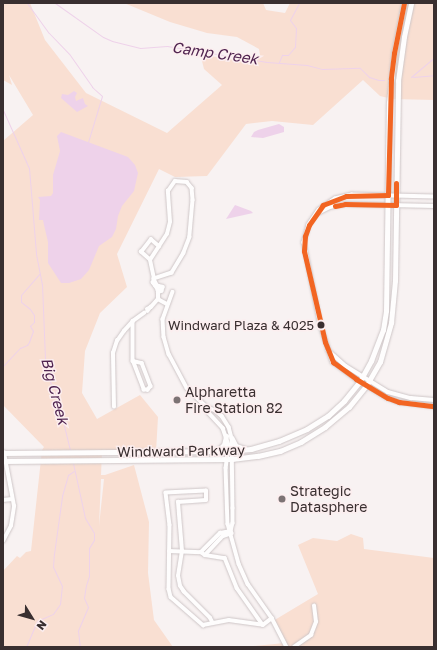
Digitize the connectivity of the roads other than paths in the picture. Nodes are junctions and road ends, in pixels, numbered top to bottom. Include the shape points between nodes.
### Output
1 (404, 3) edge
2 (412, 3) edge
3 (388, 195) junction
4 (396, 195) junction
5 (434, 197) edge
6 (388, 205) junction
7 (396, 205) junction
8 (434, 206) edge
9 (315, 215) junction
10 (159, 246) junction
11 (150, 260) junction
12 (154, 279) junction
13 (156, 285) junction
14 (158, 292) junction
15 (173, 292) dead end
16 (158, 299) junction
17 (167, 304) junction
18 (133, 321) junction
19 (326, 348) junction
20 (133, 361) junction
21 (363, 376) junction
22 (370, 380) junction
23 (360, 382) junction
24 (366, 386) junction
25 (434, 400) edge
26 (434, 406) edge
27 (114, 407) dead end
28 (208, 408) junction
29 (226, 436) junction
30 (232, 438) junction
31 (246, 450) junction
32 (217, 451) junction
33 (230, 451) junction
34 (3, 453) edge
35 (230, 459) junction
36 (4, 461) edge
37 (12, 499) junction
38 (3, 500) edge
39 (233, 505) junction
40 (227, 506) junction
41 (231, 532) junction
42 (220, 533) junction
43 (223, 536) junction
44 (3, 541) edge
45 (169, 550) junction
46 (182, 552) junction
47 (201, 552) junction
48 (205, 555) junction
49 (314, 606) dead end
50 (272, 618) junction
51 (212, 622) junction
52 (264, 625) junction
53 (287, 647) edge
54 (294, 647) edge

1 - 3 main road, Windward Parkway via 391,79
2 - 4 main road, Windward Parkway via 398,81
3 - 4 street
3 - 6 main road, Windward Parkway
3 - 9 street via 352,195 338,198 323,205
4 - 5 street
4 - 7 main road, Windward Parkway
6 - 7 street
6 - 9 street via 337,205
6 - 21 main road, Windward Parkway via 386,311 378,345
7 - 8 street
7 - 22 main road, Windward Parkway via 395,281 391,323 383,354
9 - 19 street via 305,236 304,251
10 - 11 street
10 - 11 street via 151,239 141,252
10 - 12 street via 167,234 170,222 169,188 175,181 187,182 192,188 193,200 189,241 172,273
11 - 12 street
12 - 13 street
13 - 14 street
13 - 14 street via 162,285 164,288
14 - 16 street
15 - 17 street
16 - 17 street
16 - 18 street
17 - 28 street via 163,327 167,350 183,383
18 - 20 street
18 - 27 street via 117,341 114,353
19 - 21 street via 338,360
19 - 23 street via 332,362
20 - 20 street via 144,390 148,390 150,386 142,364
21 - 22 street
21 - 23 main road, Windward Parkway
22 - 24 main road, Windward Parkway
22 - 25 street via 388,392
23 - 24 street
23 - 31 main road, Windward Parkway via 344,401 317,424 280,442
24 - 26 street via 399,402
24 - 35 main road, Windward Parkway via 340,416 301,442 265,455
28 - 29 street
28 - 30 street via 215,410 226,420
29 - 32 main road via 224,445
29 - 33 street
30 - 31 main road via 236,446
30 - 33 street
31 - 33 main road, Windward Parkway
32 - 33 main road, Windward Parkway
32 - 34 main road, Windward Parkway
33 - 35 street
34 - 36 street
35 - 36 main road, Windward Parkway
35 - 39 street
35 - 40 street
36 - 37 street
37 - 38 street
37 - 44 street via 12,522
39 - 40 street
39 - 41 street
40 - 41 street
41 - 42 street
41 - 43 street
41 - 50 street via 238,560 248,584
42 - 43 street
42 - 47 street
43 - 48 street
45 - 46 street
45 - 46 street via 170,525 166,492 206,491 206,500 178,502
45 - 51 street via 171,597 203,626
46 - 47 street
46 - 51 street via 178,576 180,586
47 - 48 street
48 - 52 street via 225,558 238,588
49 - 54 street via 316,622 311,635
50 - 52 street
50 - 53 street
51 - 52 street via 229,620

